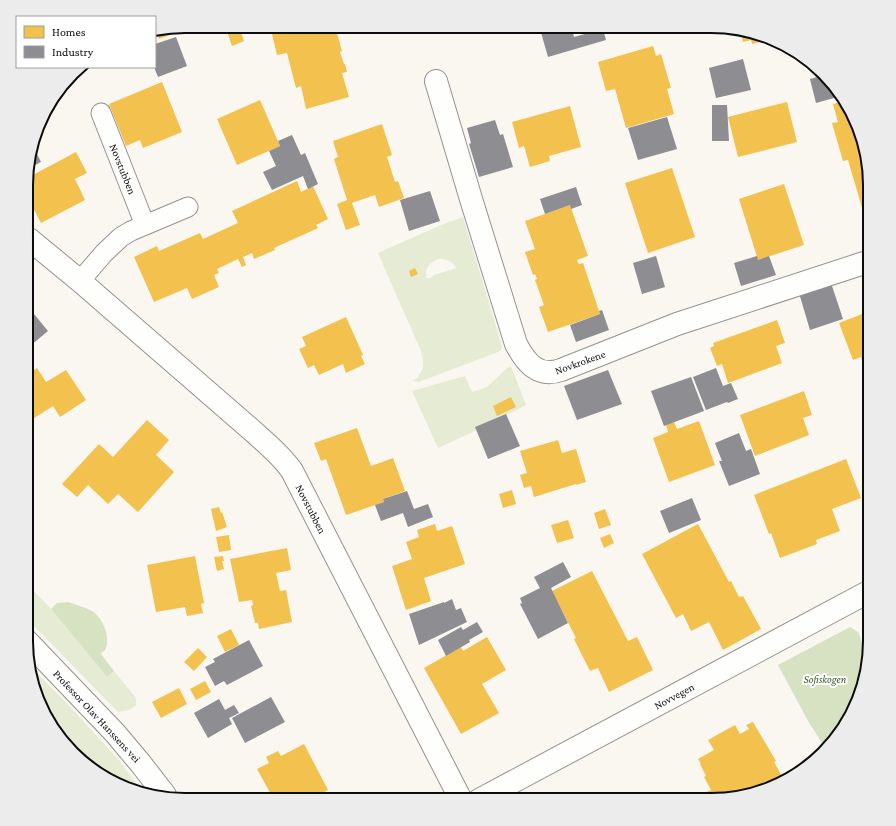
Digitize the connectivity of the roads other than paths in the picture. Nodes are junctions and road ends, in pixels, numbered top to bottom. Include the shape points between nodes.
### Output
1 (436, 81) dead end
2 (101, 113) dead end
3 (188, 207) dead end
4 (145, 225) junction
5 (33, 242) edge
6 (863, 263) edge
7 (80, 281) junction
8 (863, 595) edge
9 (33, 647) edge
10 (161, 791) edge
11 (457, 793) edge
12 (492, 793) edge

1 - 6 street, Novkrokene via 515,339 523,357 539,370 551,373 561,370 677,324
2 - 4 lane, Novstubben
3 - 4 lane
4 - 7 lane via 131,231 112,245
5 - 7 street, Novstubben
7 - 11 street, Novstubben via 280,455 292,471
8 - 12 street, Novvegen
9 - 10 street, Professor Olav Hanssens vei via 115,733

